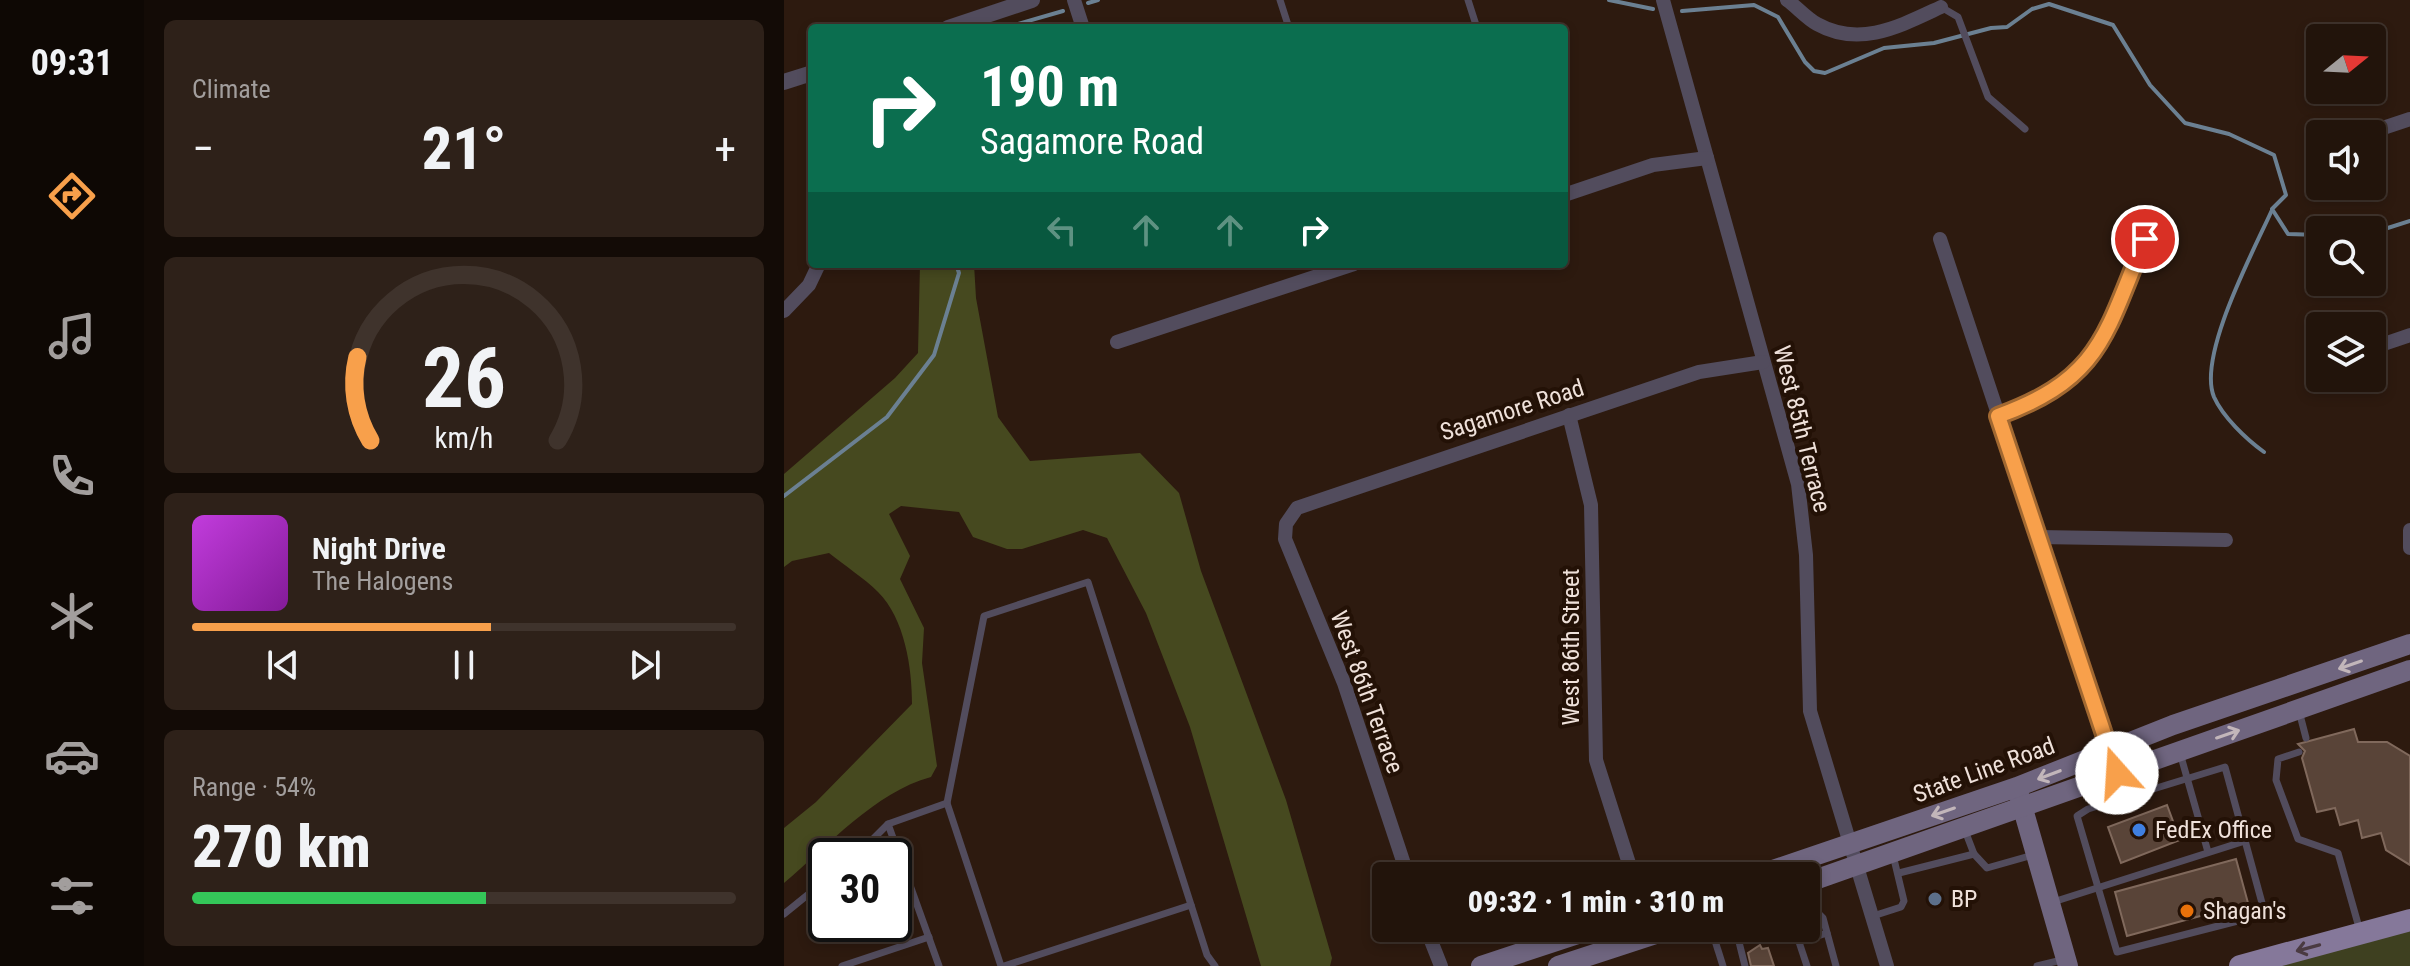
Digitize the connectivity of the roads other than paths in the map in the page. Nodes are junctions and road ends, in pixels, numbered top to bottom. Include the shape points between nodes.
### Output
1 (1032, 0) edge
2 (1074, 0) edge
3 (1280, 0) edge
4 (1468, 0) edge
5 (1663, 0) edge
6 (1787, 0) edge
7 (1941, 7) joint
8 (960, 24) edge
9 (1082, 24) edge
10 (1288, 24) edge
11 (1476, 24) edge
12 (808, 74) edge
13 (784, 82) edge
14 (2410, 119) edge
15 (2386, 127) edge
16 (2025, 129) dead end
17 (1707, 158) junction
18 (1568, 194) edge
19 (2153, 222) dead end
20 (1940, 239) dead end
21 (817, 268) edge
22 (1342, 268) edge
23 (784, 311) edge
24 (2410, 335) edge
25 (1117, 342) dead end
26 (2386, 343) edge
27 (1763, 362) junction
28 (1569, 415) junction
29 (1998, 416) junction
30 (1286, 524) joint
31 (2410, 530) edge
32 (2038, 537) junction
33 (2226, 540) dead end
34 (2410, 548) edge
35 (2410, 644) edge
36 (2410, 670) edge
37 (2298, 709) junction
38 (2306, 738) dead end
39 (2109, 751) junction
40 (2179, 751) junction
41 (2299, 752) dead end
42 (2117, 773) junction
43 (2188, 778) junction
44 (2020, 796) junction
45 (947, 803) junction
46 (888, 824) junction
47 (1964, 828) junction
48 (874, 838) edge
49 (2245, 841) junction
50 (1851, 844) junction
51 (2208, 852) junction
52 (1892, 853) junction
53 (1974, 854) junction
54 (2037, 854) junction
55 (1403, 862) edge
56 (1629, 862) edge
57 (1797, 862) edge
58 (1857, 865) junction
59 (1899, 873) junction
60 (1820, 878) edge
61 (2097, 886) junction
62 (808, 895) edge
63 (2051, 903) junction
64 (1191, 905) junction
65 (784, 914) edge
66 (1820, 916) edge
67 (1872, 916) junction
68 (2410, 920) edge
69 (1827, 933) junction
70 (2361, 934) junction
71 (929, 937) junction
72 (1432, 942) edge
73 (1554, 942) edge
74 (1631, 942) edge
75 (1715, 942) edge
76 (1739, 942) edge
77 (1207, 955) junction
78 (2067, 962) edge
79 (842, 966) edge
80 (939, 966) edge
81 (1002, 966) edge
82 (1203, 966) edge
83 (1215, 966) edge
84 (1441, 966) edge
85 (1481, 966) edge
86 (1558, 966) edge
87 (1723, 966) edge
88 (1745, 966) edge
89 (1807, 966) edge
90 (1836, 966) edge
91 (1887, 966) edge
92 (2037, 966) edge
93 (2240, 966) edge

1 - 8 street
2 - 9 street
3 - 10 lane
4 - 11 lane
5 - 17 street, West 85th Terrace
6 - 7 street via 1813,22 1855,37
7 - 16 lane via 1958,17 1988,97
12 - 13 street
14 - 15 street
17 - 18 street via 1653,165
17 - 27 street, West 85th Terrace
19 - 29 street via 2101,342 2085,365 2042,399
20 - 29 street
21 - 23 street
22 - 25 street
24 - 26 street
27 - 28 street, Sagamore Road via 1699,372
27 - 50 street, West 85th Terrace via 1803,514 1810,711
28 - 30 street, Sagamore Road via 1309,502
28 - 56 street, West 86th Street via 1591,505 1596,760
29 - 32 street
30 - 55 street, West 86th Terrace via 1285,539 1344,683
31 - 34 street
32 - 33 street
32 - 39 street
35 -> 39 main road, State Line Road
36 - 37 main road, State Line Road
37 - 38 lane
40 -> 37 main road, State Line Road
39 - 42 street
39 -> 44 main road, State Line Road
40 - 42 main road, State Line Road
40 - 43 lane
41 - 70 lane via 2278,759 2276,780 2298,839 2338,853
42 - 44 main road, State Line Road
43 - 49 lane via 2225,767
43 - 51 lane
43 - 61 lane via 2077,816
44 - 47 main road, State Line Road
44 -> 50 main road, State Line Road
44 - 54 main road
45 - 46 lane
45 - 64 lane via 984,616 1088,582
45 - 81 lane
46 - 48 lane
46 - 71 lane
47 - 52 main road, State Line Road
47 - 53 lane
49 - 51 lane
49 - 61 lane via 2265,914 2117,952
50 - 57 main road, State Line Road
50 - 58 street, West 85th Terrace
51 - 61 lane
52 - 58 main road, State Line Road
52 - 59 lane
53 - 54 lane via 1987,868
53 - 59 lane
54 - 63 main road
58 - 60 main road, State Line Road
58 - 67 street, West 85th Terrace
59 - 67 lane via 1901,907
61 - 63 lane
62 - 65 lane
63 - 78 main road
64 - 77 lane
64 - 81 lane
66 - 69 lane
67 - 91 street, West 85th Terrace
68 - 70 main road
69 - 89 lane via 1799,942
69 - 90 lane
70 -> 93 main road
71 - 79 lane
71 - 80 lane
72 - 84 street
73 - 85 main road
74 - 86 main road
75 - 87 lane
76 - 88 lane
77 - 82 lane
77 - 83 lane
78 - 92 lane

